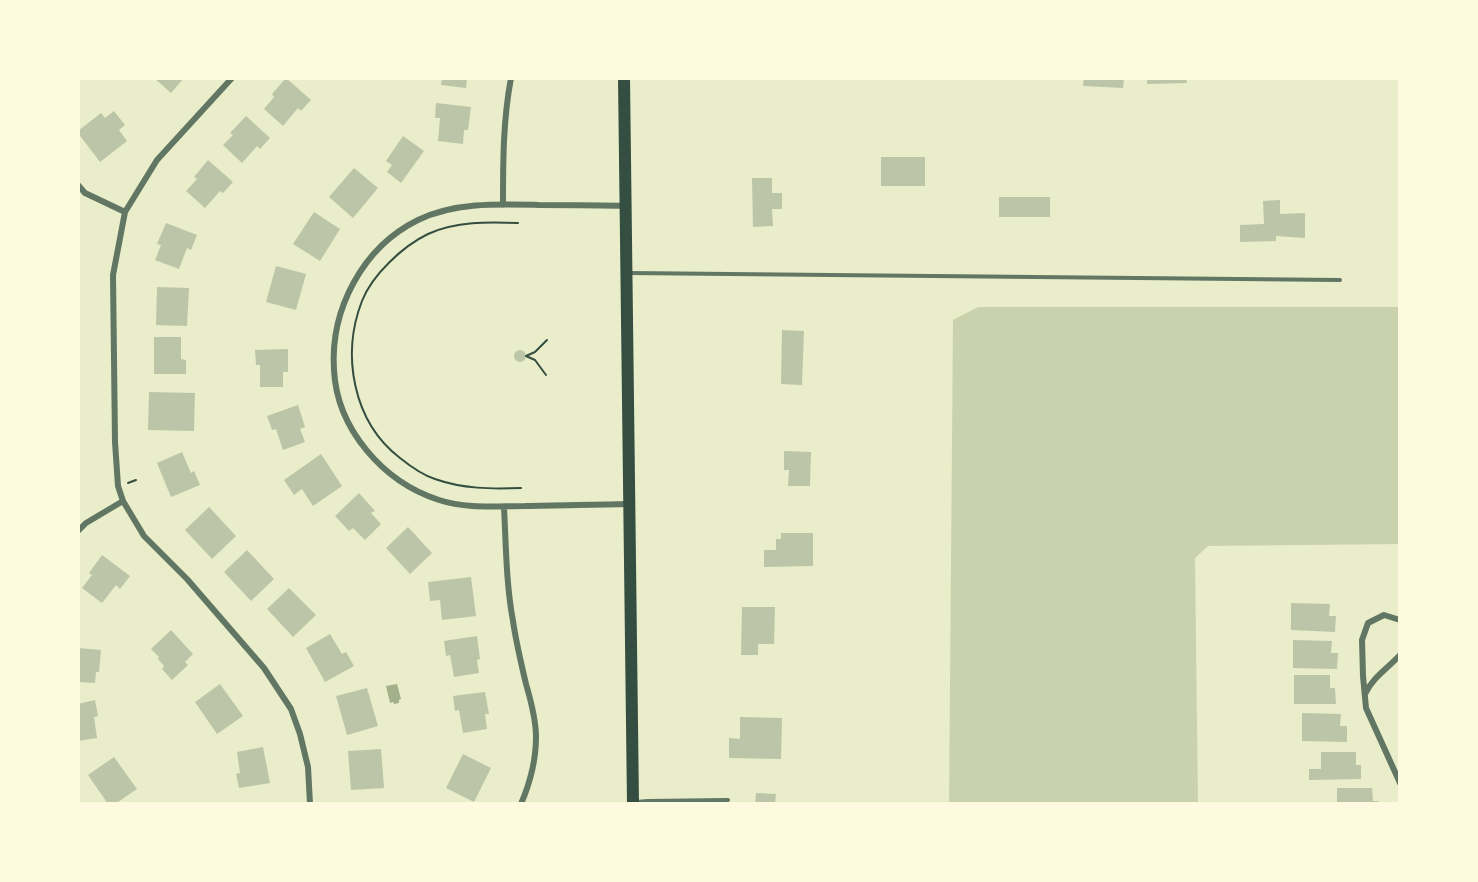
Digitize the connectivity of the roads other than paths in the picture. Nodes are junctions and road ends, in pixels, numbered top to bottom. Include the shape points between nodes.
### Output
1 (232, 78) edge
2 (511, 78) edge
3 (624, 78) edge
4 (78, 185) edge
5 (503, 205) junction
6 (626, 206) junction
7 (125, 212) junction
8 (627, 273) junction
9 (1340, 280) dead end
10 (123, 501) junction
11 (629, 504) junction
12 (504, 507) junction
13 (78, 531) edge
14 (1400, 620) edge
15 (1400, 655) edge
16 (1365, 694) junction
17 (1400, 783) edge
18 (728, 800) dead end
19 (633, 803) edge
20 (310, 804) edge
21 (521, 804) edge

1 - 7 street via 157,160
2 - 5 street via 504,126
3 - 6 main road
4 - 7 street
5 - 6 street
5 - 12 street via 466,206 428,216 385,243 361,269 348,293 333,353 336,387 346,416 378,464 409,487 440,500
6 - 8 main road
7 - 10 street via 113,275 116,442 118,486
8 - 9 lane
8 - 11 main road
10 - 13 street
10 - 20 street via 144,536 264,668 291,710 308,767
11 - 12 street
11 - 19 main road
12 - 21 street via 512,620 536,737 532,770
14 - 16 street via 1384,615 1368,622 1362,640
15 - 16 street via 1369,685
16 - 17 street via 1366,708
18 - 19 lane

